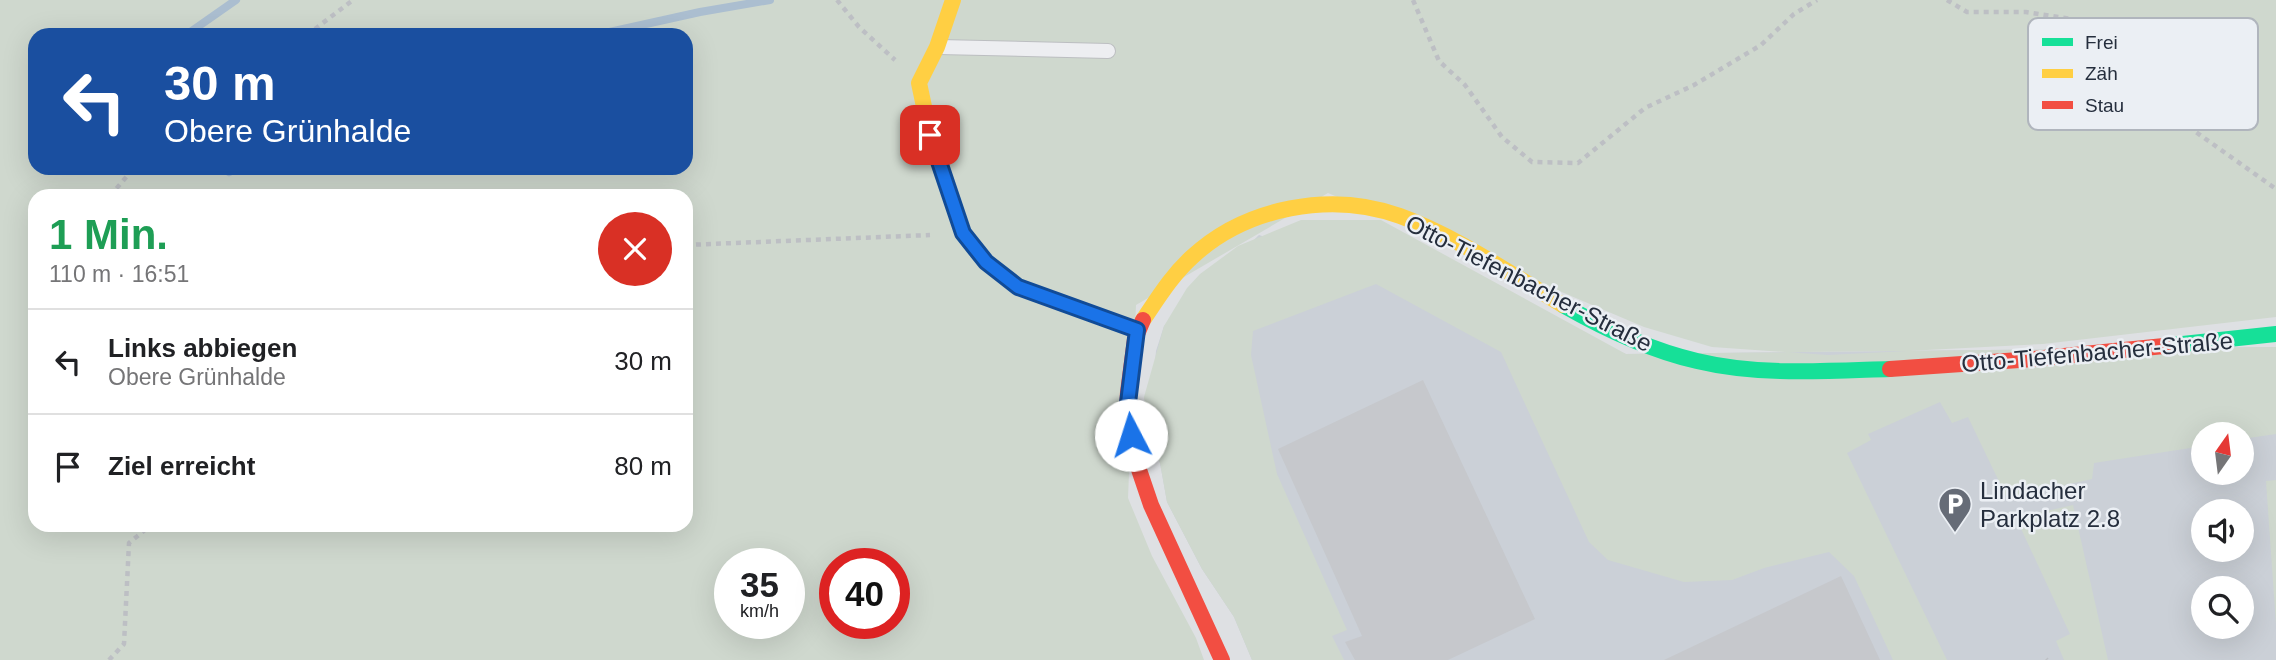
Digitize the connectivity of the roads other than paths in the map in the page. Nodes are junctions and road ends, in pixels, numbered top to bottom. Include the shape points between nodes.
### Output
1 (953, 0) edge
2 (937, 47) junction
3 (1108, 51) dead end
4 (1137, 330) junction
5 (2276, 334) edge
6 (1223, 660) edge

1 - 2 street
2 - 3 lane
2 - 4 street via 919,83 930,135 963,233 986,262 1018,287
4 - 5 street, Otto-Tiefenbacher-Straße via 1189,259 1241,223 1275,211 1353,203 1423,225 1616,331 1670,354 1712,364 1797,372 1941,367
4 - 6 street, Otto-Tiefenbacher-Straße via 1127,411 1135,460 1149,503

